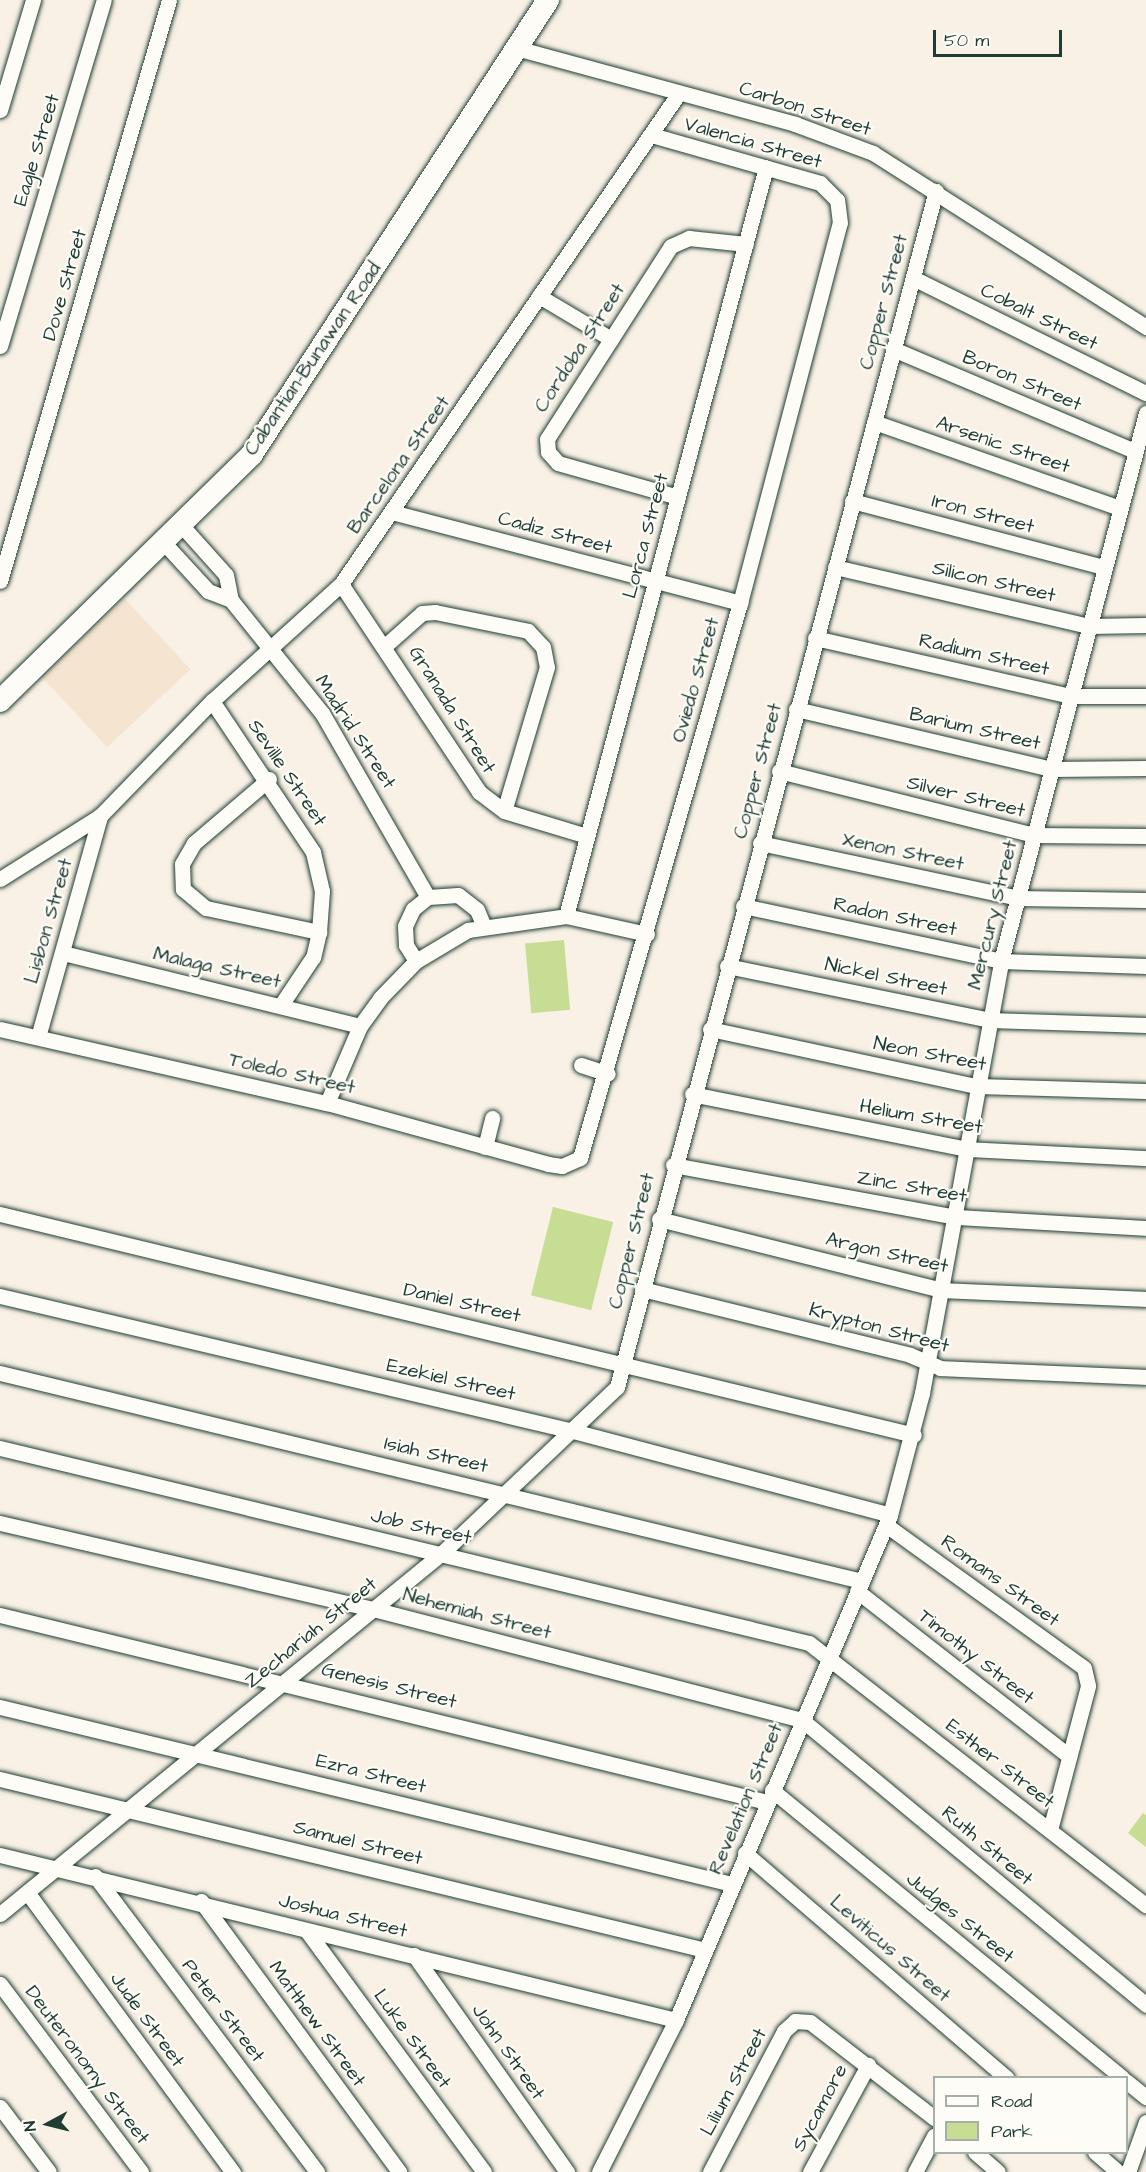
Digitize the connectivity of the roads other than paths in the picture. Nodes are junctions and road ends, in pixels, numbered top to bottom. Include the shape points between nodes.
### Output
1 (33, 0) edge
2 (104, 0) edge
3 (170, 0) edge
4 (548, 0) edge
5 (516, 48) junction
6 (679, 93) junction
7 (0, 110) edge
8 (652, 135) junction
9 (766, 167) junction
10 (936, 191) junction
11 (837, 200) joint
12 (746, 244) junction
13 (913, 278) junction
14 (539, 296) junction
15 (1146, 327) edge
16 (611, 339) junction
17 (0, 346) edge
18 (893, 349) junction
19 (1146, 393) edge
20 (1146, 413) edge
21 (874, 422) junction
22 (1134, 452) junction
23 (678, 497) junction
24 (852, 501) junction
25 (1119, 508) junction
26 (395, 513) junction
27 (183, 527) junction
28 (165, 544) junction
29 (835, 567) junction
30 (1104, 567) junction
31 (0, 581) edge
32 (656, 581) junction
33 (341, 584) junction
34 (231, 600) junction
35 (740, 603) junction
36 (1146, 625) edge
37 (1089, 626) junction
38 (815, 638) junction
39 (386, 645) junction
40 (271, 647) junction
41 (1070, 696) junction
42 (1146, 696) edge
43 (0, 701) edge
44 (212, 701) junction
45 (796, 709) junction
46 (1146, 768) edge
47 (1052, 769) junction
48 (779, 771) junction
49 (269, 779) junction
50 (504, 811) junction
51 (100, 816) junction
52 (1034, 835) junction
53 (587, 836) junction
54 (1146, 836) edge
55 (760, 843) junction
56 (0, 879) edge
57 (428, 897) junction
58 (1018, 898) junction
59 (1146, 900) edge
60 (743, 906) junction
61 (566, 916) junction
62 (483, 924) junction
63 (319, 932) junction
64 (647, 934) junction
65 (63, 953) junction
66 (1001, 961) junction
67 (416, 962) junction
68 (727, 966) junction
69 (1146, 966) edge
70 (281, 1005) junction
71 (989, 1020) junction
72 (1146, 1025) edge
73 (360, 1026) junction
74 (0, 1029) edge
75 (710, 1029) junction
76 (38, 1037) junction
77 (581, 1065) dead end
78 (608, 1074) junction
79 (977, 1086) junction
80 (1146, 1091) edge
81 (692, 1094) junction
82 (327, 1103) junction
83 (492, 1118) dead end
84 (485, 1147) junction
85 (968, 1149) junction
86 (1146, 1158) edge
87 (571, 1163) joint
88 (673, 1165) junction
89 (0, 1214) edge
90 (956, 1217) junction
91 (659, 1219) junction
92 (1146, 1228) edge
93 (642, 1289) junction
94 (942, 1290) junction
95 (0, 1296) edge
96 (1146, 1299) edge
97 (624, 1363) junction
98 (928, 1363) junction
99 (0, 1373) edge
100 (1146, 1377) edge
101 (573, 1431) junction
102 (914, 1435) junction
103 (0, 1448) edge
104 (504, 1493) junction
105 (888, 1520) junction
106 (0, 1523) edge
107 (441, 1553) junction
108 (859, 1586) junction
109 (373, 1609) junction
110 (0, 1615) edge
111 (829, 1656) junction
112 (286, 1681) junction
113 (0, 1707) edge
114 (802, 1720) junction
115 (197, 1753) junction
116 (1070, 1756) junction
117 (0, 1779) edge
118 (769, 1796) junction
119 (130, 1808) junction
120 (1050, 1830) junction
121 (745, 1853) junction
122 (0, 1855) edge
123 (56, 1868) junction
124 (95, 1876) junction
125 (732, 1884) junction
126 (27, 1892) junction
127 (201, 1901) junction
128 (1146, 1905) edge
129 (0, 1914) edge
130 (307, 1931) junction
131 (705, 1950) junction
132 (414, 1955) junction
133 (0, 1984) edge
134 (1146, 2005) edge
135 (675, 2020) junction
136 (868, 2065) junction
137 (1005, 2076) edge
138 (1119, 2076) edge
139 (1128, 2083) edge
140 (1146, 2097) edge
141 (0, 2107) edge
142 (933, 2117) edge
143 (1146, 2122) edge
144 (933, 2138) edge
145 (977, 2154) edge
146 (1097, 2154) edge
147 (49, 2172) edge
148 (141, 2172) edge
149 (233, 2172) edge
150 (317, 2172) edge
151 (399, 2172) edge
152 (484, 2172) edge
153 (567, 2172) edge
154 (599, 2172) edge
155 (710, 2172) edge
156 (810, 2172) edge
157 (915, 2172) edge
158 (998, 2172) edge
159 (1119, 2172) edge
160 (1128, 2172) edge

1 - 7 street
2 - 17 street, Eagle Street
3 - 31 street, Dove Street
4 - 5 main road, Cabantian-Bunawan Road
5 - 6 street, Carbon Street
5 - 27 main road, Cabantian-Bunawan Road via 290,400 252,454
6 - 8 street, Barcelona Street
6 - 10 street, Carbon Street via 835,137
8 - 9 street, Valencia Street
8 - 14 street, Barcelona Street
9 - 11 street, Valencia Street via 820,183
9 - 12 street, Lorca Street
10 - 13 street, Copper Street
10 - 15 street, Carbon Street
11 - 35 street, Oviedo Street via 840,223
12 - 16 street, Cordoba Street via 696,237 671,246
12 - 23 street, Lorca Street
13 - 18 street, Copper Street
13 - 19 street, Cobalt Street
14 - 16 street
14 - 26 street, Barcelona Street
16 - 23 street, Cordoba Street via 547,438 548,452 558,463
18 - 21 street, Copper Street
18 - 22 street, Boron Street
20 - 22 street, Mercury Street
21 - 24 street, Copper Street
21 - 25 street, Arsenic Street
22 - 25 street, Mercury Street
23 - 32 street, Lorca Street
24 - 29 street, Copper Street
24 - 30 street, Iron Street
25 - 30 street, Mercury Street
26 - 32 street, Cadiz Street
26 - 33 street, Barcelona Street
27 - 28 main road, Cabantian-Bunawan Road
27 - 34 street, Madrid Street via 226,575
28 - 34 street, Madrid Street via 208,591
28 - 43 main road, Cabantian-Bunawan Road
29 - 37 street, Silicon Street
29 - 38 street, Copper Street
30 - 37 street, Mercury Street
32 - 35 street, Cadiz Street
32 - 53 street, Lorca Street
33 - 39 street, Granada Street
33 - 40 street, Barcelona Street
34 - 40 street, Madrid Street
35 - 64 street, Oviedo Street
36 - 37 street, Silicon Street
37 - 41 street, Mercury Street
38 - 41 street, Radium Street
38 - 45 street, Copper Street
39 - 50 street, Granada Street via 466,776
39 - 50 street via 422,613 435,612 528,631 543,647 547,667
40 - 44 street, Barcelona Street
40 - 57 street, Madrid Street via 345,750
41 - 42 street, Radium Street
41 - 47 street, Mercury Street
44 - 49 street, Seville Street
44 - 51 street, Barcelona Street
45 - 47 street, Barium Street
45 - 48 street, Copper Street
46 - 47 street, Barium Street
47 - 52 street, Mercury Street
48 - 52 street, Silver Street
48 - 55 street, Copper Street
49 - 63 street, Seville Street via 313,852 322,891
49 - 63 street via 194,843 182,864 183,889 206,908
50 - 53 street, Granada Street
51 - 56 street, Barcelona Street
51 - 65 street, Lisbon Street
52 - 54 street, Silver Street
52 - 58 street, Mercury Street
53 - 61 street, Lorca Street
55 - 58 street, Xenon Street
55 - 60 street, Copper Street
57 - 62 street via 458,896 477,910
57 - 67 street via 413,909 405,926 406,945
58 - 59 street, Xenon Street
58 - 66 street, Mercury Street
60 - 66 street, Radon Street
60 - 68 street, Copper Street
61 - 62 street
61 - 64 street
62 - 67 street
63 - 70 street, Seville Street via 313,957
64 - 78 street, Oviedo Street
65 - 70 street, Malaga Street
65 - 76 street, Lisbon Street
66 - 69 street, Radon Street
66 - 71 street, Mercury Street
67 - 73 street
68 - 71 street, Nickel Street
68 - 75 street, Copper Street
70 - 73 street, Malaga Street
71 - 72 street, Nickel Street
71 - 79 street, Mercury Street
73 - 82 street
74 - 76 street, Toledo Street
75 - 79 street, Neon Street
75 - 81 street, Copper Street
76 - 82 street, Toledo Street
77 - 78 street
78 - 87 street, Oviedo Street via 587,1146
79 - 80 street, Neon Street
79 - 85 street, Mercury Street
81 - 85 street, Helium Street
81 - 88 street, Copper Street
82 - 84 street, Toledo Street
83 - 84 street
84 - 87 street, Toledo Street via 548,1164
85 - 86 street, Helium Street
85 - 90 street, Mercury Street
88 - 90 street, Zinc Street
88 - 91 street, Copper Street
89 - 97 street, Daniel Street
90 - 92 street, Zinc Street
90 - 94 street, Mercury Street
91 - 93 street, Copper Street
91 - 94 street, Argon Street
93 - 97 street, Copper Street
93 - 98 street, Krypton Street
94 - 96 street, Argon Street
94 - 98 street, Mercury Street
95 - 101 street, Ezekiel Street
97 - 101 street, Zechariah Street via 617,1387
97 - 102 street, Daniel Street
98 - 100 street, Krypton Street via 950,1369
98 - 102 street, Mercury Street
99 - 104 street, Isiah Street
101 - 104 street, Zechariah Street
101 - 105 street, Ezekiel Street
102 - 105 street, Revelation Street
103 - 107 street, Job Street
104 - 107 street, Zechariah Street
104 - 108 street, Isiah Street
105 - 108 street, Revelation Street
105 - 116 street, Romans Street via 1087,1673
106 - 109 street, Nehemiah Street
107 - 109 street, Zechariah Street
107 - 111 street, Job Street via 809,1643
108 - 111 street, Revelation Street
108 - 116 street, Timothy Street
109 - 112 street, Zechariah Street
109 - 114 street, Nehemiah Street
110 - 112 street, Genesis Street
111 - 114 street, Revelation Street
111 - 120 street, Esther Street
112 - 115 street, Zechariah Street
112 - 118 street, Genesis Street
113 - 115 street, Ezra Street
114 - 118 street, Revelation Street
114 - 134 street, Ruth Street
115 - 119 street, Zechariah Street
115 - 125 street, Ezra Street
116 - 120 street
117 - 119 street, Samuel Street
118 - 121 street, Revelation Street
118 - 138 street, Judges Street
119 - 123 street, Zechariah Street
119 - 131 street, Samuel Street
120 - 128 street, Esther Street
121 - 125 street, Revelation Street
121 - 137 street, Leviticus Street
122 - 123 street, Joshua Street
123 - 124 street, Joshua Street
123 - 126 street, Zechariah Street
124 - 127 street, Joshua Street
124 - 150 street, Peter Street
125 - 131 street, Revelation Street
126 - 129 street, Zechariah Street
126 - 149 street, Jude Street
127 - 130 street, Joshua Street
127 - 151 street, Matthew Street
130 - 132 street, Joshua Street
130 - 152 street, Luke Street
131 - 135 street, Revelation Street
132 - 135 street, Joshua Street
132 - 153 street, John Street
133 - 148 street, Deuteronomy Street
135 - 154 street, Revelation Street
136 - 142 street
136 - 155 street, Lilium Street via 802,2020 783,2031
136 - 156 street, Sycamore
139 - 140 street
141 - 147 street
143 - 160 street
144 - 157 street
145 - 158 street
146 - 159 street

